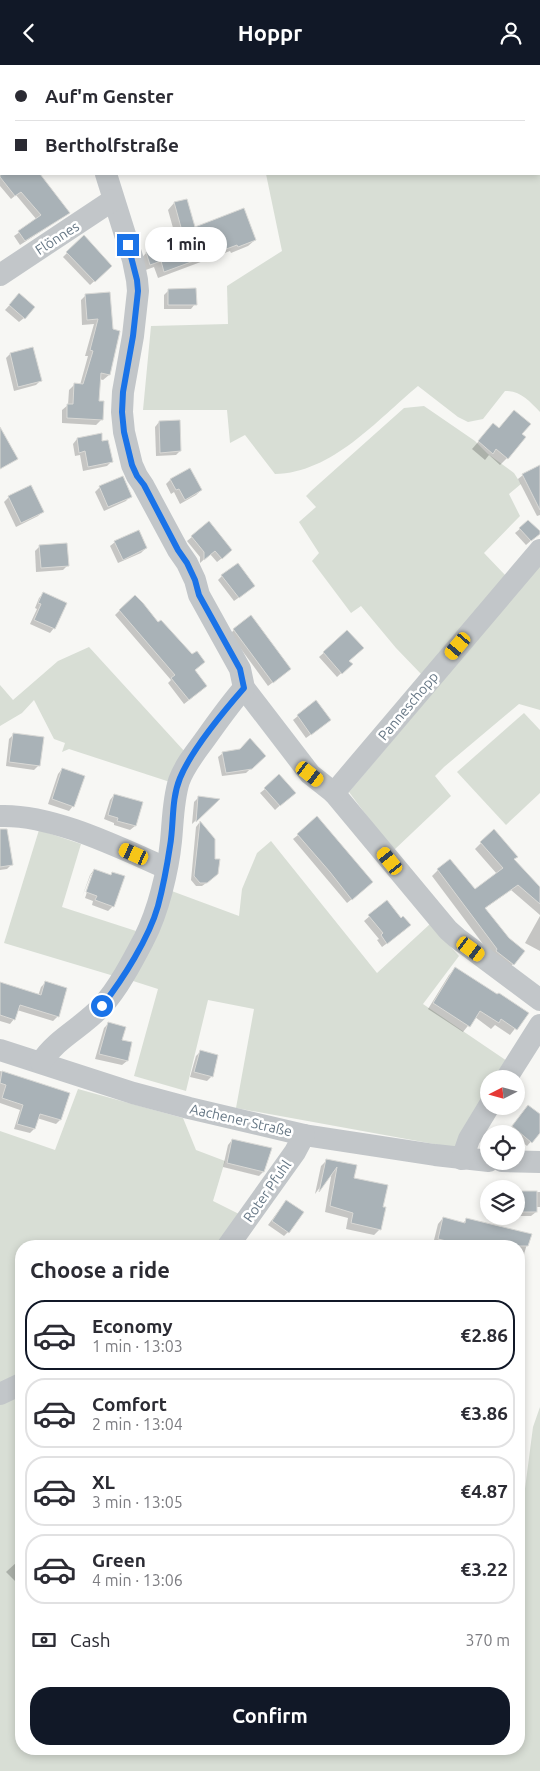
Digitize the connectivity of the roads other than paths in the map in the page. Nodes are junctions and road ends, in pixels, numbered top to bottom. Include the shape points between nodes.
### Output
1 (106, 175) edge
2 (113, 200) junction
3 (0, 275) edge
4 (540, 550) edge
5 (244, 688) junction
6 (334, 793) junction
7 (0, 816) edge
8 (166, 868) junction
9 (540, 1000) edge
10 (540, 1025) edge
11 (0, 1050) edge
12 (41, 1062) junction
13 (512, 1070) edge
14 (484, 1115) edge
15 (304, 1135) junction
16 (462, 1159) junction
17 (480, 1160) edge
18 (525, 1162) edge
19 (540, 1162) edge
20 (232, 1240) edge
21 (15, 1387) edge
22 (0, 1394) edge

1 - 2 street
2 - 3 street, Flönnes
2 - 5 street via 138,291 122,412 132,465 187,563 199,595 240,669
4 - 6 street, Panneschopp
5 - 6 street via 310,774
5 - 8 street via 226,708 180,779
6 - 9 street via 448,930
7 - 8 street via 36,819 103,840
8 - 12 street via 158,907 145,938 113,992 88,1019 60,1039
10 - 13 street
11 - 12 street, Aachener Straße
12 - 15 street, Aachener Straße via 133,1093
14 - 16 street via 469,1139
15 - 16 street, Aachener Straße
15 - 20 street, Roter Pfuhl
16 - 17 street, Aachener Straße
18 - 19 street
21 - 22 street

